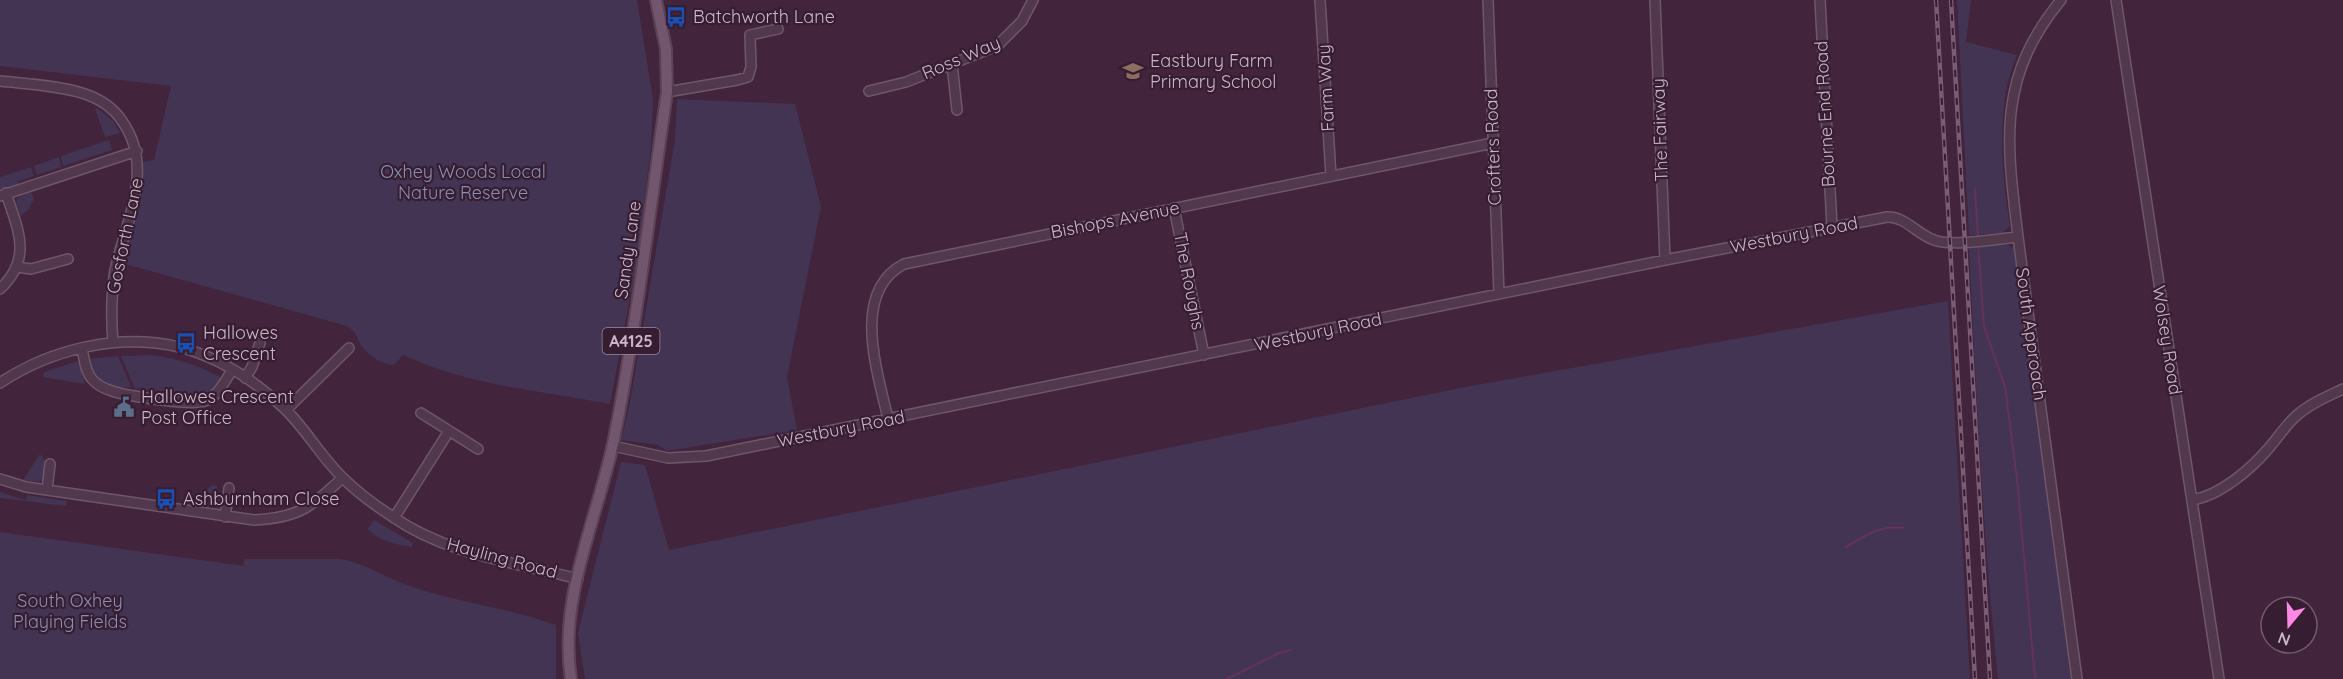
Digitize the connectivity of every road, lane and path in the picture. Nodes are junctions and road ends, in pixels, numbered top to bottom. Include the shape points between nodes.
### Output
1 (656, 0) edge
2 (1033, 0) edge
3 (1320, 0) edge
4 (1488, 0) edge
5 (1655, 0) edge
6 (1820, 0) edge
7 (2061, 0) edge
8 (2116, 0) edge
9 (778, 29) dead end
10 (952, 64) junction
11 (0, 81) edge
12 (869, 91) dead end
13 (667, 92) junction
14 (957, 110) dead end
15 (1493, 143) junction
16 (137, 151) junction
17 (1331, 176) junction
18 (3, 195) edge
19 (1174, 208) junction
20 (1832, 227) junction
21 (2018, 237) junction
22 (68, 258) dead end
23 (1665, 260) junction
24 (17, 267) junction
25 (0, 289) edge
26 (1499, 294) junction
27 (113, 343) junction
28 (260, 343) dead end
29 (82, 348) junction
30 (349, 348) dead end
31 (1204, 355) junction
32 (232, 370) junction
33 (245, 378) junction
34 (0, 383) edge
35 (2343, 389) edge
36 (286, 410) junction
37 (421, 413) dead end
38 (888, 419) junction
39 (449, 431) junction
40 (613, 446) junction
41 (478, 449) dead end
42 (50, 464) dead end
43 (342, 478) junction
44 (0, 479) edge
45 (229, 488) dead end
46 (47, 490) junction
47 (2192, 500) junction
48 (225, 516) junction
49 (394, 518) junction
50 (578, 579) junction
51 (571, 679) edge
52 (2077, 679) edge
53 (2219, 679) edge

1 - 13 main road, Sandy Lane / A4125 via 666,49
2 - 10 street, Ross Way via 1028,13 1004,41
3 - 17 street, Farm Way
4 - 15 street, Crofters Road
5 - 23 street, The Fairway
6 - 20 street, Bourne End Road
7 - 21 street, South Approach via 2036,33 2021,63 2011,103 2011,176
8 - 47 street, Wolsey Road
9 - 13 street via 750,35 748,77
10 - 12 street, Ross Way
10 - 14 street
11 - 16 street, Gosforth Lane via 74,91 97,99 119,117
13 - 40 main road, Sandy Lane / A4125
15 - 17 street, Bishops Avenue
15 - 26 street, Crofters Road
16 - 18 street
16 - 27 street, Gosforth Lane via 139,169 134,201 111,292
17 - 19 street, Bishops Avenue
18 - 24 street via 20,235
19 - 31 street, The Roughs
19 - 38 street, Bishops Avenue via 912,261 891,272 876,298 871,326
20 - 21 street, Westbury Road via 1892,216 1943,243
20 - 23 street, Westbury Road
21 - 52 street, South Approach
22 - 24 street via 31,269
23 - 26 street, Westbury Road
24 - 25 street
26 - 31 street, Westbury Road
27 - 29 street, Hayling Road
27 - 32 street, Hayling Road via 178,347
28 - 33 street
29 - 32 street via 92,379 117,392 201,402 219,391
29 - 34 street, Hayling Road via 38,362
30 - 36 street
31 - 38 street, Westbury Road
32 - 33 street, Hayling Road
33 - 36 street, Hayling Road
35 - 47 street via 2320,399 2293,419 2242,473 2203,498
36 - 43 street, Hayling Road
37 - 39 street
38 - 40 street, Westbury Road via 683,459
39 - 41 street
39 - 49 street
40 - 50 main road, Sandy Lane / A4125
42 - 46 street
43 - 48 street via 316,503 298,512 262,519
43 - 49 street, Hayling Road
44 - 46 street
45 - 48 street
46 - 48 street
47 - 53 street, Wolsey Road
49 - 50 street, Hayling Road via 469,552
50 - 51 main road, Sandy Lane / A4125 via 568,657

